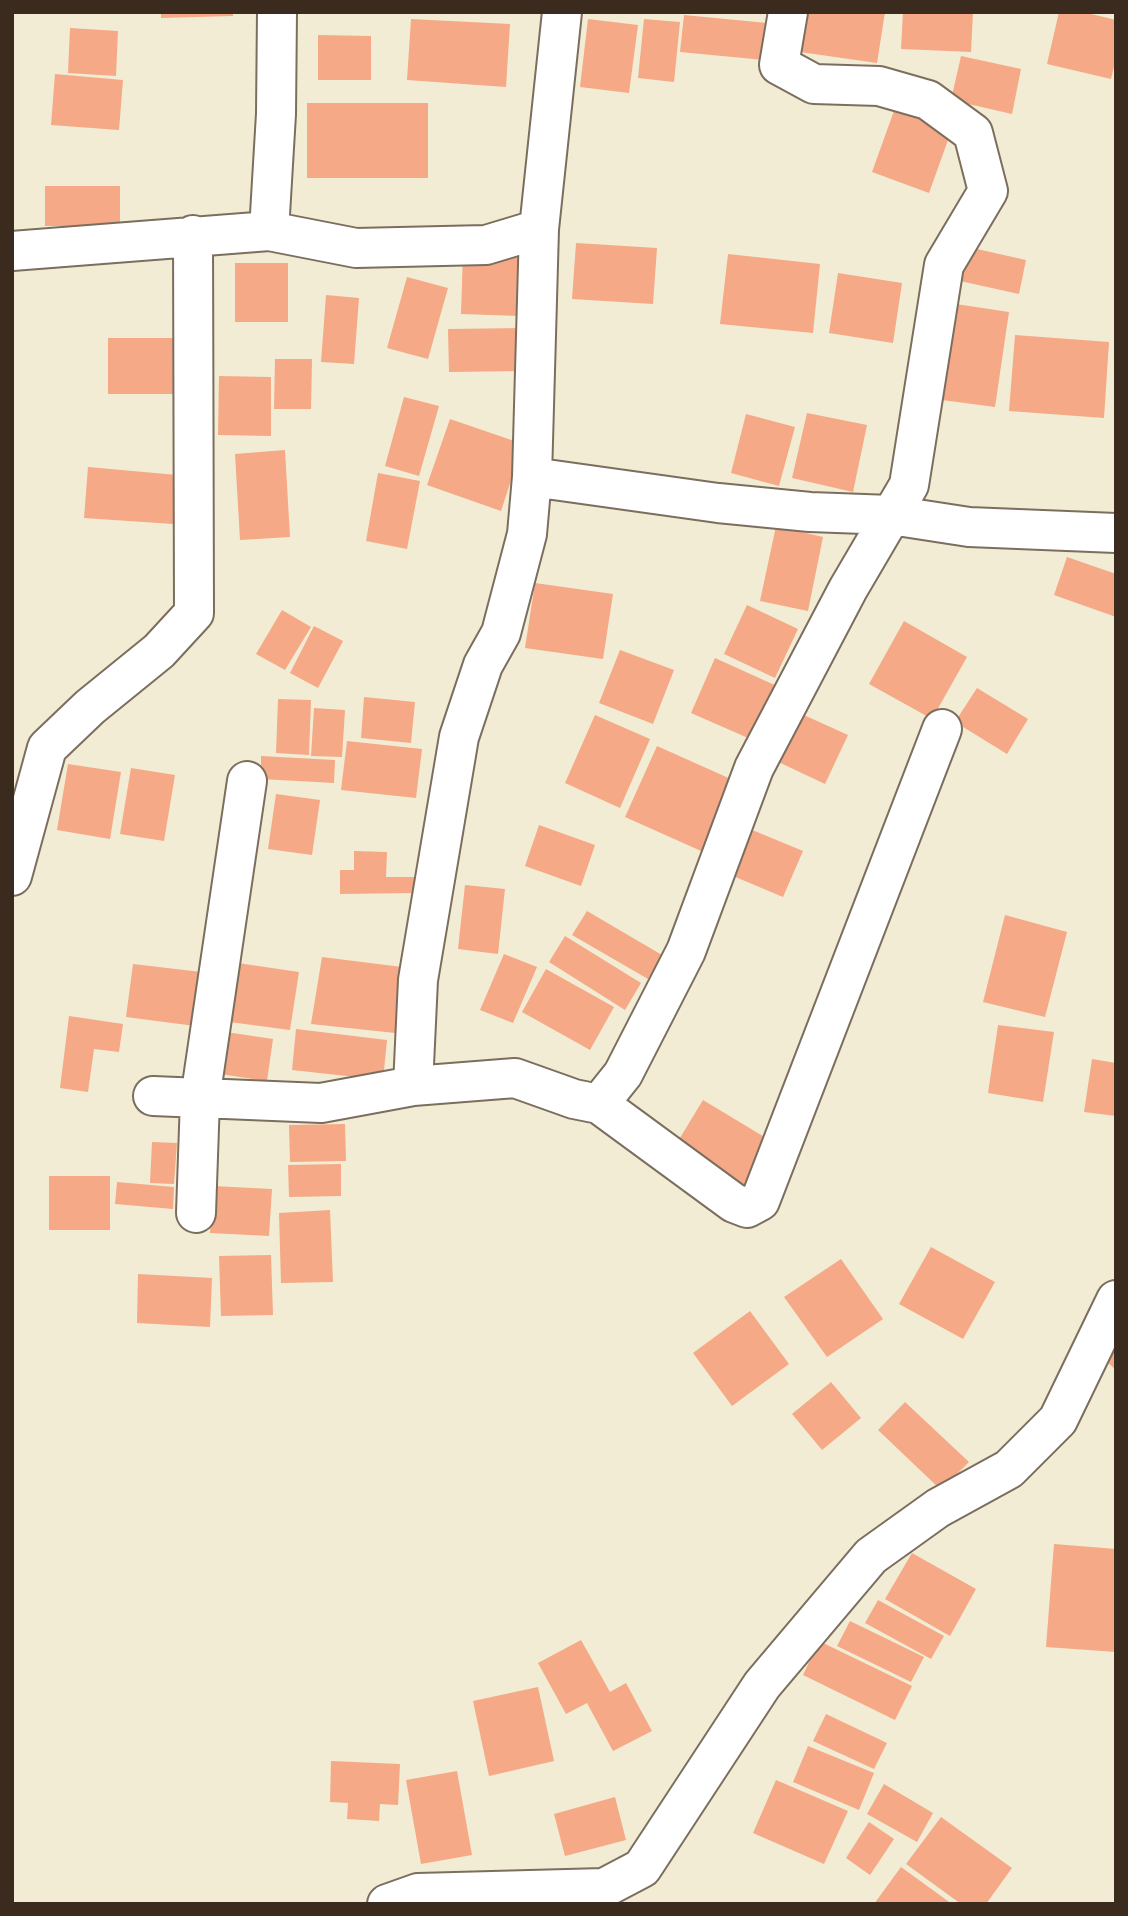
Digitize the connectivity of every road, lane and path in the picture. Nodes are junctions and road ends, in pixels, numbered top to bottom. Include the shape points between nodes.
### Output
1 (277, 12) edge
2 (562, 12) edge
3 (788, 12) edge
4 (539, 229) junction
5 (269, 231) junction
6 (193, 235) junction
7 (12, 251) edge
8 (532, 477) junction
9 (891, 515) junction
10 (1116, 533) edge
11 (942, 729) dead end
12 (247, 781) dead end
13 (12, 876) edge
14 (413, 1086) junction
15 (153, 1096) dead end
16 (200, 1099) junction
17 (598, 1104) junction
18 (196, 1213) dead end
19 (1116, 1300) edge
20 (387, 1904) edge

1 - 5 street
2 - 4 street
3 - 9 street via 779,65 814,84 878,86 928,100 973,133 988,191 944,265 909,485
4 - 5 street via 486,245 356,248
4 - 8 street
5 - 6 street
6 - 7 street
6 - 13 street via 194,612 159,650 47,748
8 - 9 street via 718,503
8 - 14 street via 527,534 501,633 483,665 458,737 418,980
9 - 10 street via 969,527
9 - 17 street via 754,768 686,951 623,1074
11 - 17 street via 760,1201 747,1208 734,1203
12 - 16 street
14 - 16 street via 321,1103
14 - 17 street via 515,1077
15 - 16 street
16 - 18 street
19 - 20 street via 1058,1420 1009,1469 938,1508 871,1556 762,1685 642,1868 604,1888 418,1893

